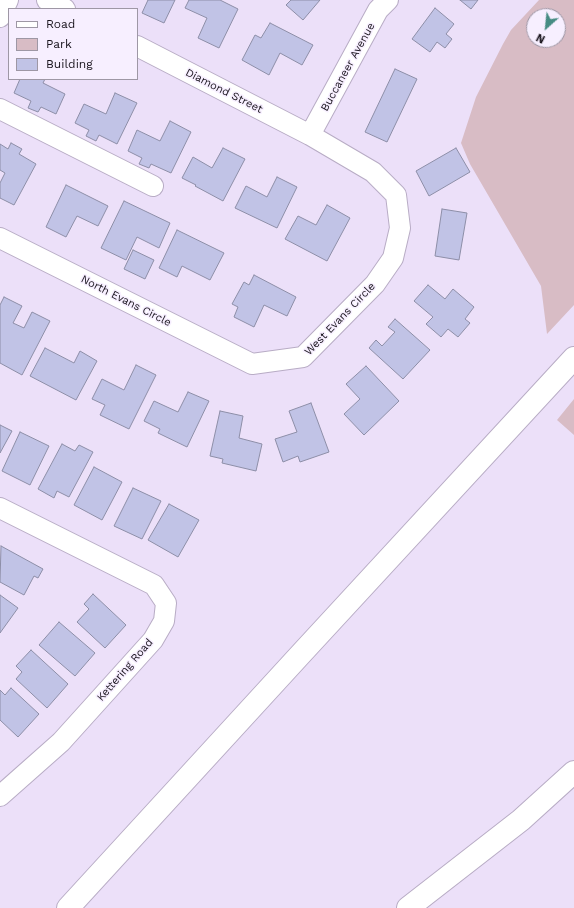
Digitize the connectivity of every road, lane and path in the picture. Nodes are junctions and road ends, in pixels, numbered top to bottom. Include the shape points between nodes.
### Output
1 (8, 0) edge
2 (47, 0) edge
3 (388, 0) edge
4 (63, 8) edge
5 (0, 17) edge
6 (138, 47) edge
7 (0, 109) edge
8 (310, 135) junction
9 (152, 186) dead end
10 (0, 238) edge
11 (574, 358) edge
12 (252, 364) joint
13 (0, 508) edge
14 (574, 772) edge
15 (0, 796) edge
16 (68, 908) edge
17 (408, 908) edge

1 - 5 street
2 - 4 street
3 - 8 street, Buccaneer Avenue via 378,10
6 - 8 street, Diamond Street
7 - 9 street
8 - 12 street, West Evans Circle via 373,172 396,195 400,228 393,258 375,284 303,357
10 - 12 street, North Evans Circle
11 - 16 highway
13 - 15 street, Kettering Road via 154,585 166,603 164,621 153,640 61,742
14 - 17 highway via 521,820

